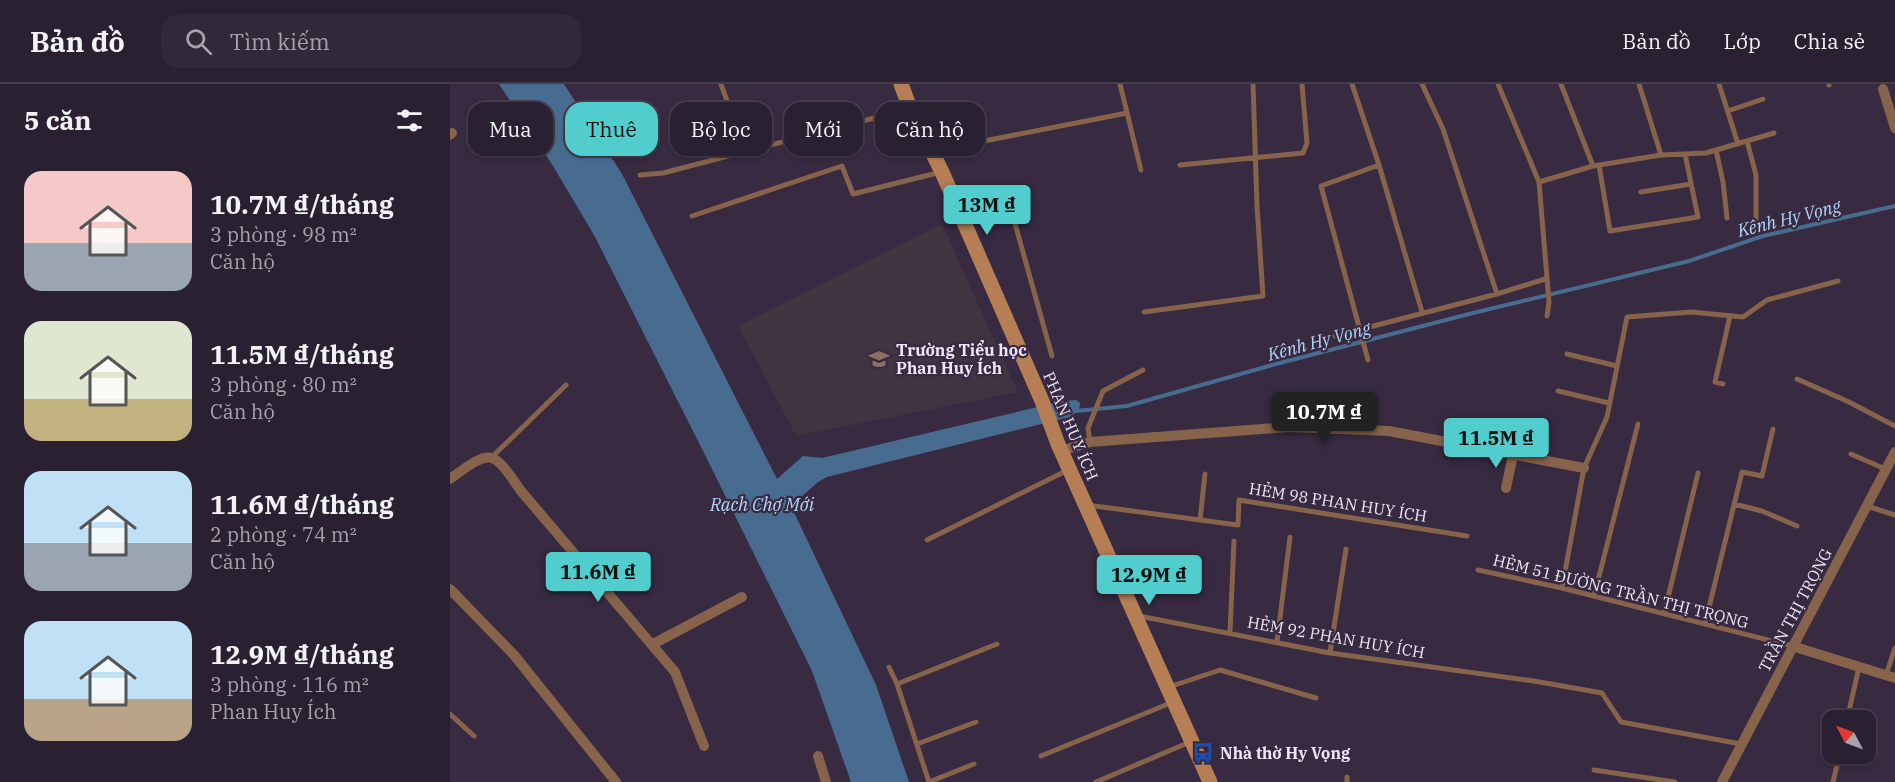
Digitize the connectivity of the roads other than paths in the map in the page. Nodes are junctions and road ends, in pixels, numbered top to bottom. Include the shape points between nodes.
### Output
1 (722, 84) edge
2 (901, 84) edge
3 (1120, 84) edge
4 (1253, 84) edge
5 (1302, 84) edge
6 (1352, 84) edge
7 (1422, 84) edge
8 (1498, 84) edge
9 (1561, 84) edge
10 (1638, 84) edge
11 (1719, 84) edge
12 (1883, 89) dead end
13 (1763, 99) dead end
14 (728, 102) edge
15 (908, 102) edge
16 (1728, 111) junction
17 (1127, 113) junction
18 (875, 117) edge
19 (1895, 129) edge
20 (1774, 133) dead end
21 (985, 141) edge
22 (1747, 141) junction
23 (1738, 144) junction
24 (772, 145) edge
25 (1716, 150) junction
26 (1685, 154) junction
27 (1661, 155) junction
28 (729, 156) edge
29 (934, 156) edge
30 (1256, 157) junction
31 (1180, 165) dead end
32 (1379, 165) junction
33 (1596, 166) junction
34 (1141, 171) dead end
35 (942, 172) junction
36 (640, 175) dead end
37 (1539, 182) junction
38 (1691, 184) junction
39 (1641, 192) dead end
40 (692, 216) dead end
41 (1727, 218) dead end
42 (1756, 219) dead end
43 (1014, 220) dead end
44 (1545, 279) junction
45 (1838, 281) dead end
46 (1497, 294) junction
47 (1144, 312) dead end
48 (1422, 312) junction
49 (1547, 316) dead end
50 (1730, 316) junction
51 (1361, 330) junction
52 (1335, 336) dead end
53 (1567, 354) dead end
54 (1052, 356) dead end
55 (1368, 360) dead end
56 (1617, 366) junction
57 (1143, 370) dead end
58 (1797, 379) dead end
59 (1723, 384) dead end
60 (566, 385) dead end
61 (1558, 391) dead end
62 (1609, 403) junction
63 (1638, 424) dead end
64 (1895, 426) edge
65 (1773, 429) dead end
66 (1090, 442) junction
67 (1060, 447) junction
68 (1895, 452) edge
69 (1851, 454) dead end
70 (1513, 455) junction
71 (493, 456) junction
72 (1584, 468) junction
73 (1070, 470) junction
74 (1886, 470) junction
75 (1698, 473) dead end
76 (1205, 474) dead end
77 (450, 479) edge
78 (1506, 488) dead end
79 (1734, 504) junction
80 (1086, 505) junction
81 (1867, 506) junction
82 (1895, 516) edge
83 (1200, 520) junction
84 (1797, 526) dead end
85 (1467, 536) dead end
86 (1290, 537) dead end
87 (927, 540) dead end
88 (1234, 541) dead end
89 (1346, 549) dead end
90 (1478, 570) dead end
91 (1562, 588) junction
92 (450, 589) edge
93 (1594, 596) junction
94 (742, 597) dead end
95 (1664, 614) junction
96 (1135, 615) junction
97 (1705, 624) junction
98 (1230, 632) junction
99 (1277, 642) junction
100 (652, 644) junction
101 (997, 644) dead end
102 (1792, 646) junction
103 (1895, 648) edge
104 (1330, 653) junction
105 (889, 667) dead end
106 (1859, 667) junction
107 (1890, 676) edge
108 (897, 684) junction
109 (1167, 687) junction
110 (1316, 698) dead end
111 (1174, 702) junction
112 (1849, 710) edge
113 (450, 714) edge
114 (976, 722) dead end
115 (474, 736) dead end
116 (1192, 742) junction
117 (917, 744) junction
118 (1741, 744) junction
119 (704, 746) dead end
120 (818, 756) dead end
121 (1041, 756) dead end
122 (974, 764) dead end
123 (1837, 764) edge
124 (1594, 770) dead end
125 (616, 782) edge
126 (826, 782) edge
127 (930, 782) edge
128 (1096, 782) edge
129 (1210, 782) edge
130 (1675, 782) edge
131 (1722, 782) edge
132 (1833, 782) edge

1 - 14 lane
2 - 15 main road, PHAN HUY ÍCH
3 - 17 lane
4 - 30 lane
5 - 30 lane via 1307,143 1303,153
6 - 32 lane
7 - 46 lane via 1443,129
8 - 37 lane
9 - 33 lane
10 - 27 lane
11 - 16 lane
12 - 19 street
13 - 16 lane
16 - 23 lane
17 - 21 lane
17 - 34 lane
18 - 24 lane
20 - 22 lane
22 - 23 lane
22 - 42 lane via 1756,175
23 - 25 lane
25 - 26 lane
25 - 41 lane
26 - 27 lane
26 - 38 lane
27 - 33 lane
28 - 36 lane
29 - 35 main road, PHAN HUY ÍCH
30 - 31 lane
30 - 47 lane via 1263,296
32 - 48 lane
32 - 51 lane via 1321,186
33 - 37 lane
33 - 38 lane via 1610,231 1698,218
35 - 40 lane via 853,194 842,166
35 - 67 main road, PHAN HUY ÍCH
37 - 44 lane
38 - 39 lane
43 - 54 lane
44 - 46 lane
44 - 49 lane
45 - 50 lane via 1767,300 1743,317
46 - 48 lane
48 - 51 lane
50 - 56 lane via 1691,312 1627,317
50 - 59 lane via 1715,382
51 - 52 lane
51 - 55 lane
53 - 56 lane
56 - 62 lane
57 - 66 lane via 1104,391 1088,428
58 - 64 lane
60 - 71 lane
61 - 62 lane
62 - 72 lane
63 - 93 lane
65 - 79 lane via 1762,476 1742,472
66 - 67 street
66 - 70 street via 1289,427 1389,431
67 - 73 main road, PHAN HUY ÍCH
68 - 74 street, TRẦN THỊ TRỌNG
69 - 74 lane
70 - 72 street
70 - 78 street
71 - 77 street via 483,456
71 - 100 street
72 - 91 lane
73 - 80 main road, PHAN HUY ÍCH
73 - 87 lane
74 - 81 street, TRẦN THỊ TRỌNG
75 - 95 lane
76 - 83 lane
79 - 84 lane
79 - 97 lane
80 - 83 lane, HẺM 98 PHAN HUY ÍCH
80 - 96 main road, PHAN HUY ÍCH
81 - 82 lane
81 - 102 street, TRẦN THỊ TRỌNG
83 - 85 lane, HẺM 98 PHAN HUY ÍCH via 1238,525 1239,500
86 - 99 lane
88 - 98 lane
89 - 104 lane
90 - 91 lane, HẺM 51 ĐƯỜNG TRẦN THỊ TRỌNG
91 - 93 lane, HẺM 51 ĐƯỜNG TRẦN THỊ TRỌNG
92 - 125 street via 514,654
93 - 95 lane, HẺM 51 ĐƯỜNG TRẦN THỊ TRỌNG
94 - 100 street
95 - 97 lane, HẺM 51 ĐƯỜNG TRẦN THỊ TRỌNG
96 - 98 lane, HẺM 92 PHAN HUY ÍCH
96 - 109 main road, PHAN HUY ÍCH
97 - 102 lane, HẺM 51 ĐƯỜNG TRẦN THỊ TRỌNG
98 - 99 lane, HẺM 92 PHAN HUY ÍCH
99 - 104 lane, HẺM 92 PHAN HUY ÍCH
100 - 119 street via 675,672
101 - 108 lane
102 - 106 street
102 - 118 street, TRẦN THỊ TRỌNG
103 - 107 lane
104 - 118 lane, HẺM 92 PHAN HUY ÍCH via 1602,693 1621,722
105 - 108 lane
106 - 107 street
106 - 112 lane
108 - 117 lane
109 - 110 lane via 1220,670
109 - 111 main road, PHAN HUY ÍCH
111 - 116 main road, PHAN HUY ÍCH
111 - 121 lane
113 - 115 lane
114 - 117 lane
116 - 128 lane
116 - 129 main road, PHAN HUY ÍCH
117 - 127 lane
118 - 131 street, TRẦN THỊ TRỌNG
120 - 126 street
122 - 127 lane
123 - 132 lane
124 - 130 lane

